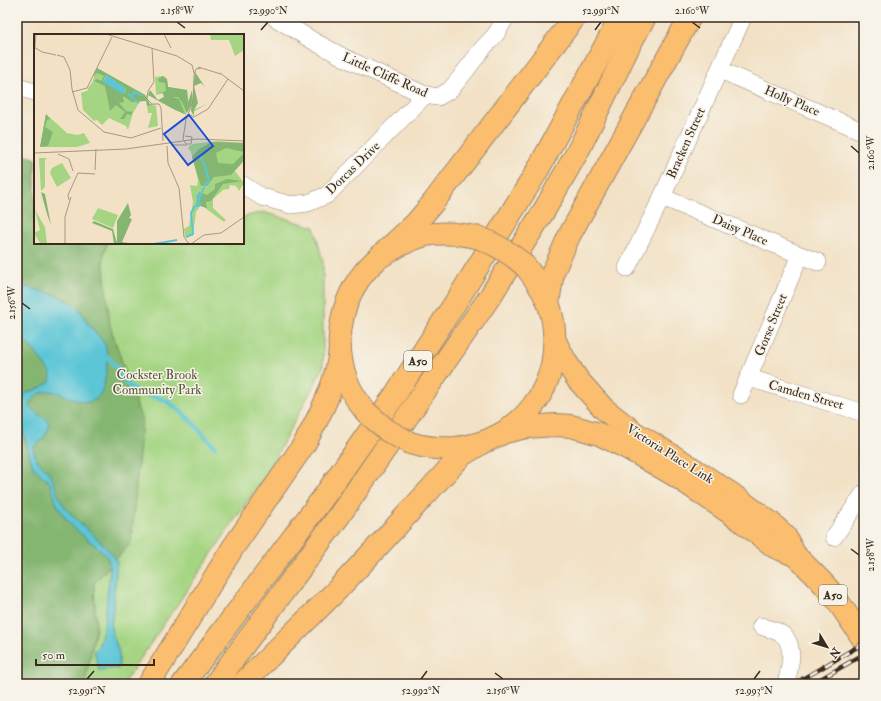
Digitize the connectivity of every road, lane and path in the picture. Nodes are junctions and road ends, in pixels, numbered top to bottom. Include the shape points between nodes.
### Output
1 (274, 17) edge
2 (506, 17) edge
3 (575, 17) edge
4 (621, 17) edge
5 (645, 17) edge
6 (743, 17) edge
7 (686, 24) edge
8 (720, 70) junction
9 (17, 87) edge
10 (34, 92) edge
11 (425, 95) junction
12 (864, 132) edge
13 (244, 186) edge
14 (662, 197) junction
15 (800, 255) junction
16 (375, 261) junction
17 (818, 262) dead end
18 (626, 268) dead end
19 (548, 303) junction
20 (555, 341) junction
21 (340, 349) junction
22 (748, 378) junction
23 (741, 395) dead end
24 (864, 412) edge
25 (505, 432) junction
26 (480, 444) junction
27 (864, 493) edge
28 (834, 537) dead end
29 (795, 555) junction
30 (761, 626) dead end
31 (864, 640) edge
32 (149, 684) edge
33 (183, 684) edge
34 (215, 684) edge
35 (242, 684) edge
36 (786, 684) edge

1 - 11 street, Little Cliffe Road via 314,42
2 - 11 street, Little Cliffe Road via 496,34 450,90 438,97
3 - 16 main road, A50 via 432,204 416,223
4 - 33 main road, A50 via 536,173 399,389 325,495
5 - 34 main road, A50 via 579,149 491,296 339,516
6 - 8 street, Bracken Street
7 - 19 main road, A50 via 558,257
8 - 12 street, Holly Place
8 - 14 street, Bracken Street
9 - 10 street
11 - 13 street, Dorcas Drive via 327,195 308,203 290,205 262,197
14 - 15 street, Daisy Place
14 - 18 street, Bracken Street
15 - 17 street, Daisy Place
15 - 22 street, Gorse Street
16 - 19 main road, A50, bridge via 401,244 424,236 464,234 480,238 507,251 525,266
16 - 21 main road, A50 via 361,276 350,294 343,312
19 - 20 main road, A50
20 - 25 main road, A50 via 549,374 542,391 522,419
20 - 29 main road, Victoria Place Link / A50 via 578,380 604,408 635,433 706,477 771,523 785,536
21 - 26 main road, A50, bridge via 342,365 354,396 366,412 388,431 420,446 443,449
21 - 32 main road via 334,379 305,443 232,549
22 - 23 street, Gorse Street
22 - 24 street, Camden Street
25 - 26 main road, A50
25 - 29 main road, Victoria Place Link / A50 via 526,427 556,425 571,426 599,434 676,476 775,547
26 - 35 main road via 462,455 446,471 337,590
27 - 28 street
29 - 31 main road, Victoria Place Link / A50 via 830,592
30 - 36 street via 786,638 791,656

